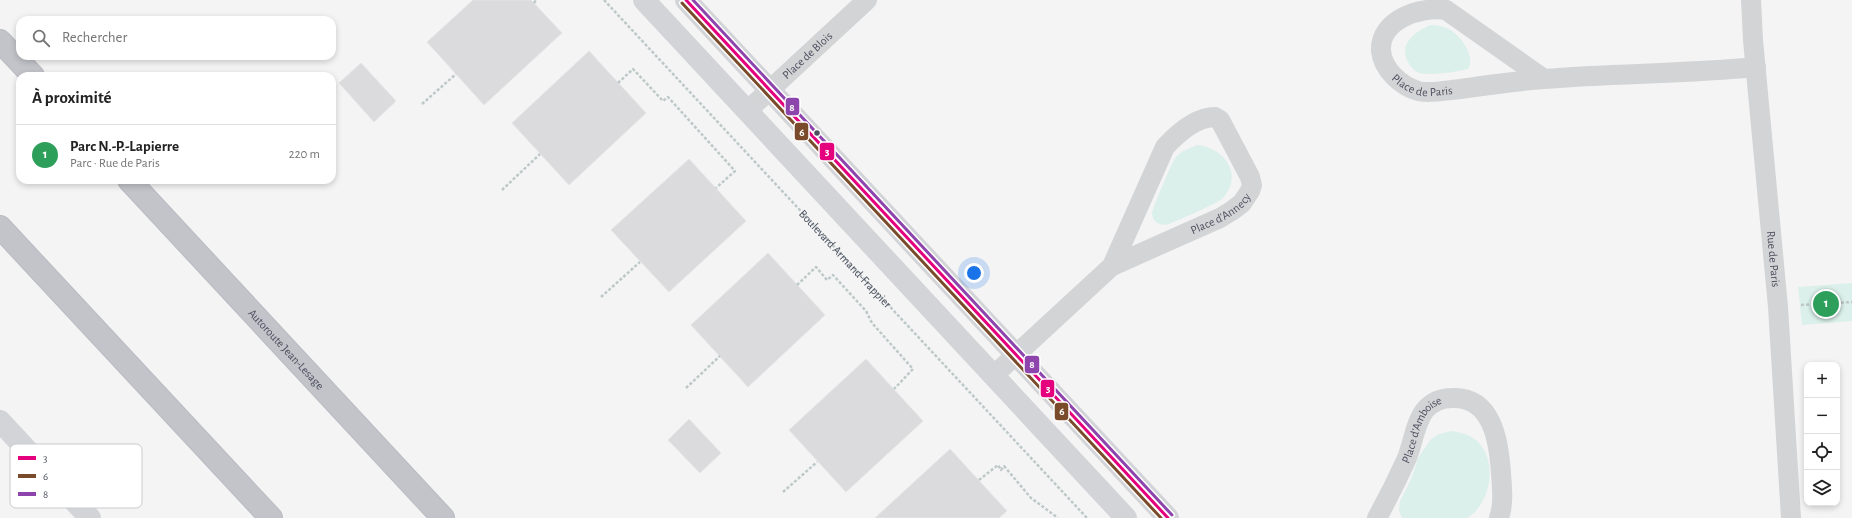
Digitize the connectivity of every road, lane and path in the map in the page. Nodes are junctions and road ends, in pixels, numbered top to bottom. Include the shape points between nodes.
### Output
1 (604, 0) edge
2 (644, 0) edge
3 (686, 0) edge
4 (867, 0) edge
5 (1752, 0) edge
6 (0, 41) edge
7 (16, 58) edge
8 (18, 60) edge
9 (1756, 67) junction
10 (29, 72) edge
11 (456, 74) dead end
12 (1544, 79) junction
13 (618, 83) dead end
14 (770, 90) junction
15 (422, 104) dead end
16 (747, 111) junction
17 (540, 154) dead end
18 (133, 184) edge
19 (716, 188) dead end
20 (502, 190) dead end
21 (0, 227) edge
22 (640, 262) dead end
23 (1112, 266) junction
24 (798, 285) dead end
25 (601, 297) dead end
26 (1852, 302) edge
27 (1796, 306) dead end
28 (1016, 355) junction
29 (720, 356) dead end
30 (994, 376) junction
31 (686, 388) dead end
32 (894, 389) dead end
33 (0, 421) edge
34 (21, 444) edge
35 (817, 462) dead end
36 (979, 480) dead end
37 (783, 492) dead end
38 (81, 508) edge
39 (90, 518) edge
40 (271, 518) edge
41 (443, 518) edge
42 (1058, 518) edge
43 (1087, 518) edge
44 (1126, 518) edge
45 (1168, 518) edge
46 (1377, 518) edge
47 (1499, 518) edge
48 (1791, 518) edge

1 - 43 path, Boulevard Armand-Frappier
2 - 16 street
3 - 14 street
4 - 14 street, Place de Blois
5 - 9 street, Rue de Paris
6 - 7 highway
8 - 10 highway
9 - 12 street, Place de Paris
9 - 48 street, Rue de Paris via 1778,307
11 - 15 path
12 - 12 street, Place de Paris via 1446,10 1434,8 1412,13 1392,25 1385,32 1381,43 1387,69 1401,84 1419,92
13 - 19 path via 633,69 663,101 668,97 684,114 735,170
14 - 16 street, Place de Blois
14 - 28 street
16 - 30 street
17 - 20 path
18 - 41 highway, Autoroute Jean-Lesage
21 - 40 highway
22 - 25 path
23 - 23 street, Place d'Annecy via 1220,218 1247,197 1252,185 1250,177 1220,120 1214,117 1201,120 1174,137 1165,147
23 - 28 street, Place d'Annecy
24 - 32 path via 816,268 827,280 833,275 866,311 872,324 913,369
26 - 27 path
28 - 30 street, Place d'Annecy
28 - 45 street
29 - 31 path
30 - 44 street
33 - 34 street
35 - 37 path
36 - 42 path via 998,464 1001,470 1004,466 1031,498
38 - 39 street
46 - 47 street, Place d'Amboise via 1405,463 1425,410 1434,402 1457,397 1471,401 1481,409 1496,433 1502,494

